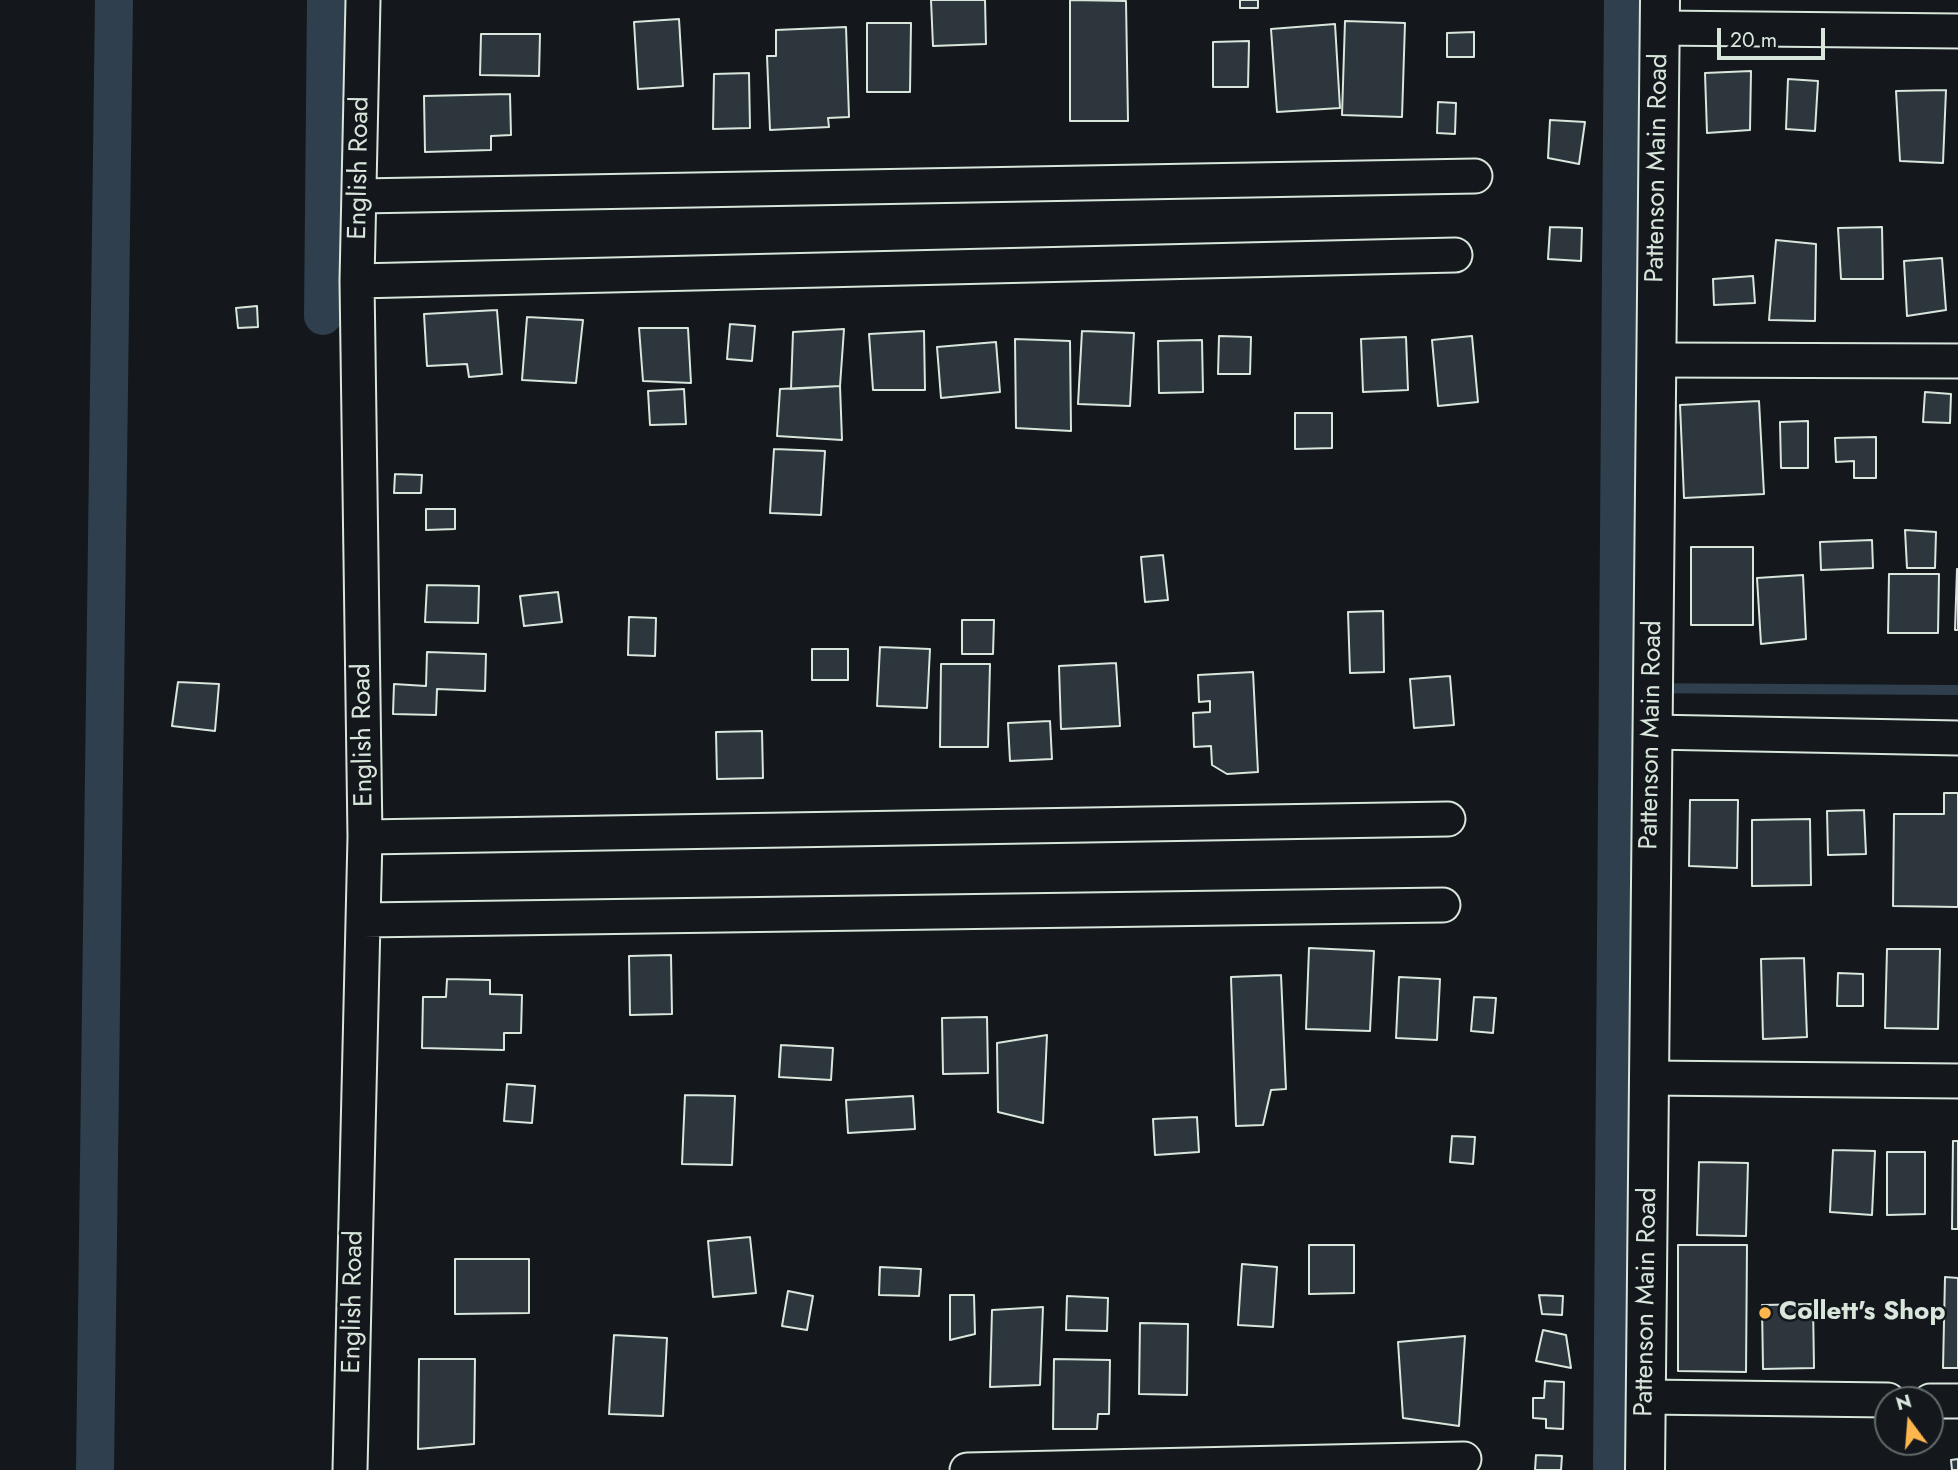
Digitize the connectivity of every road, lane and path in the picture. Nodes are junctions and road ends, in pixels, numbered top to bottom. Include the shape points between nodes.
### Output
1 (363, 0) edge
2 (1659, 14) edge
3 (1958, 31) edge
4 (1475, 176) dead end
5 (360, 196) junction
6 (1455, 255) dead end
7 (358, 281) junction
8 (1656, 360) junction
9 (1958, 361) edge
10 (1652, 732) junction
11 (1958, 738) edge
12 (1448, 819) dead end
13 (365, 836) junction
14 (1443, 905) dead end
15 (363, 920) junction
16 (1649, 1077) junction
17 (1958, 1081) edge
18 (1646, 1397) junction
19 (1874, 1400) edge
20 (1464, 1459) dead end
21 (350, 1470) edge
22 (967, 1470) edge
23 (1645, 1470) edge

1 - 5 street, English Road
2 - 3 street
2 - 8 street, Pattenson Main Road
4 - 5 street
5 - 7 street, English Road
6 - 7 street
7 - 13 street, English Road
8 - 9 street
8 - 10 street, Pattenson Main Road
10 - 11 street
10 - 16 street, Pattenson Main Road
12 - 13 street
13 - 15 street, English Road
14 - 15 street
15 - 21 street, English Road
16 - 17 street
16 - 18 street, Pattenson Main Road
18 - 19 street
18 - 23 street, Pattenson Main Road
20 - 22 street

